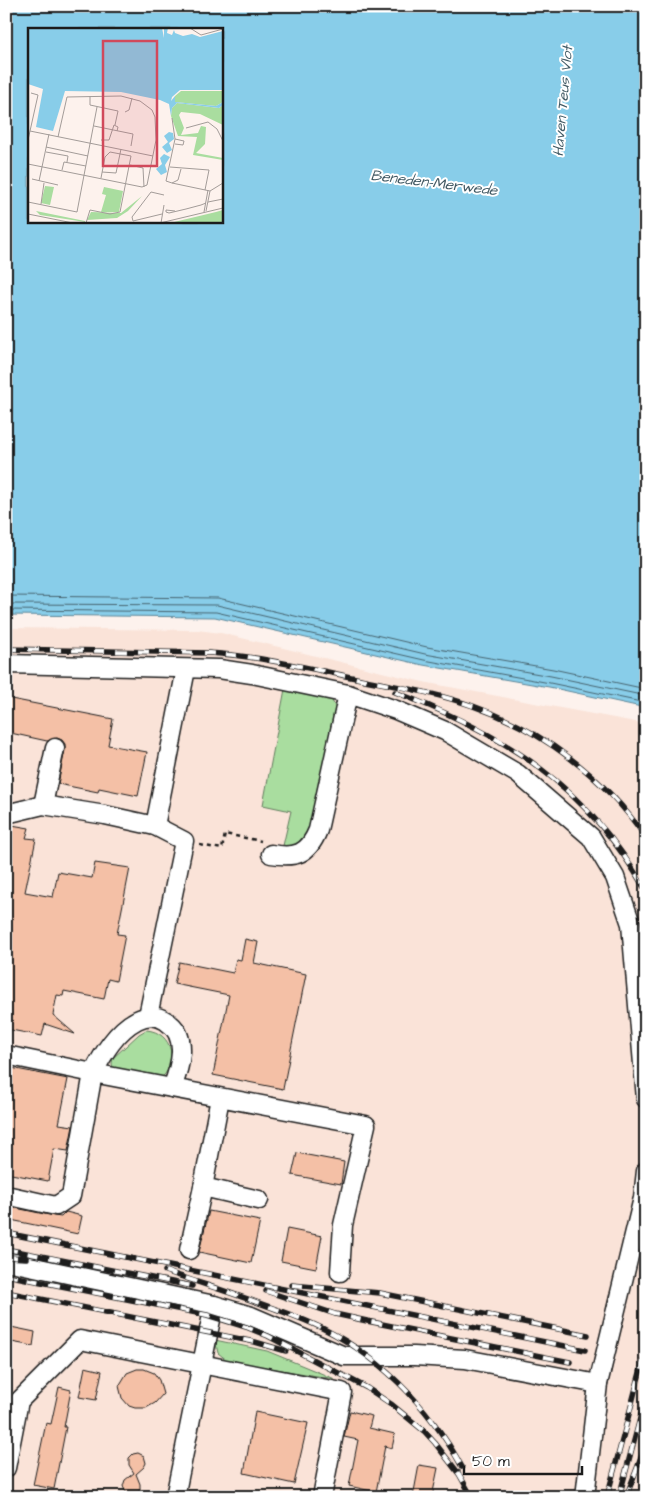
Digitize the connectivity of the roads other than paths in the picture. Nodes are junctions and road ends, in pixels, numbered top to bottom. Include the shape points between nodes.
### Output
1 (6, 664) edge
2 (186, 669) junction
3 (348, 694) junction
4 (55, 748) dead end
5 (43, 805) junction
6 (6, 814) edge
7 (155, 826) junction
8 (271, 854) road end
9 (148, 1016) junction
10 (6, 1055) edge
11 (93, 1073) junction
12 (172, 1088) junction
13 (220, 1098) junction
14 (646, 1099) edge
15 (646, 1171) edge
16 (203, 1187) junction
17 (6, 1195) edge
18 (259, 1200) dead end
19 (189, 1250) dead end
20 (6, 1261) edge
21 (340, 1272) dead end
22 (214, 1305) junction
23 (202, 1364) junction
24 (598, 1384) junction
25 (6, 1468) edge
26 (324, 1496) edge
27 (175, 1497) edge
28 (585, 1497) edge

1 - 2 lane
2 - 3 lane via 252,674
2 - 7 lane
3 - 8 lane via 315,838 306,850 299,853
3 - 14 lane via 445,731 518,774 591,837 615,877 631,924
4 - 5 lane
5 - 6 lane
5 - 7 lane
7 - 9 lane via 184,842
9 - 11 lane via 137,1020 118,1036
9 - 12 lane via 160,1017 178,1034 181,1064
10 - 11 lane
11 - 12 lane
11 - 17 lane via 71,1196 56,1206
12 - 13 lane
13 - 16 lane
13 - 21 lane via 366,1125 343,1225
15 - 24 lane via 643,1198
16 - 18 lane
16 - 19 lane
20 - 22 lane
22 - 23 lane
22 - 24 lane via 258,1319 344,1356 466,1359
23 - 25 lane via 80,1340 19,1401
23 - 26 lane via 342,1392
23 - 27 lane
24 - 28 lane

